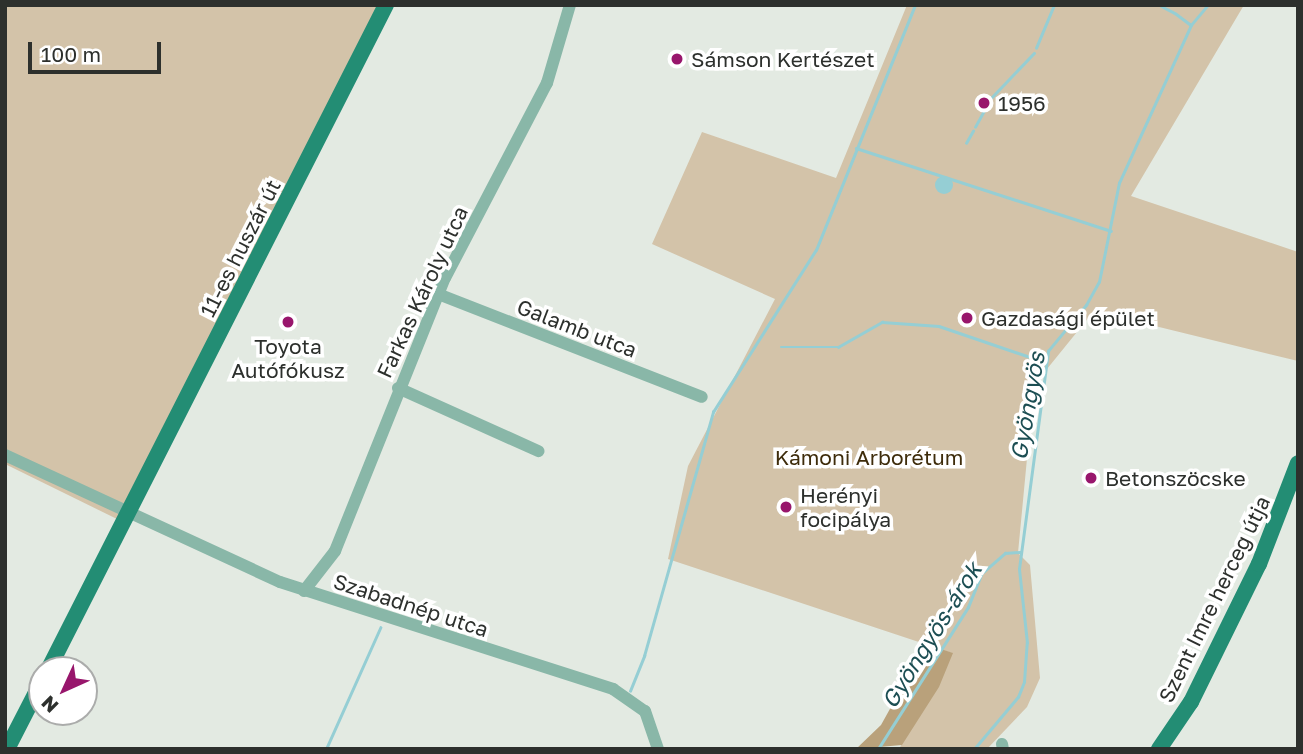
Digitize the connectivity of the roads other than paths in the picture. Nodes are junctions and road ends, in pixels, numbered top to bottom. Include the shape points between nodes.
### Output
1 (386, 5) edge
2 (570, 5) edge
3 (438, 295) junction
4 (398, 388) junction
5 (702, 397) dead end
6 (538, 451) dead end
7 (5, 455) edge
8 (1298, 463) edge
9 (130, 509) junction
10 (304, 591) junction
11 (55, 656) edge
12 (28, 708) edge
13 (7, 749) edge
14 (658, 749) edge
15 (1159, 749) edge

1 - 9 main road, 11-es huszár út
2 - 3 street, Farkas Károly utca via 562,42 534,111
3 - 4 street, Farkas Károly utca
3 - 5 street, Galamb utca
4 - 6 street
4 - 10 street, Farkas Károly utca via 335,551
7 - 9 street, Szabadnép utca
8 - 15 main road, Szent Imre herceg útja via 1259,564 1191,702
9 - 10 street, Szabadnép utca
9 - 11 main road, 11-es huszár út
10 - 14 street, Szabadnép utca via 613,689 645,712
12 - 13 main road

